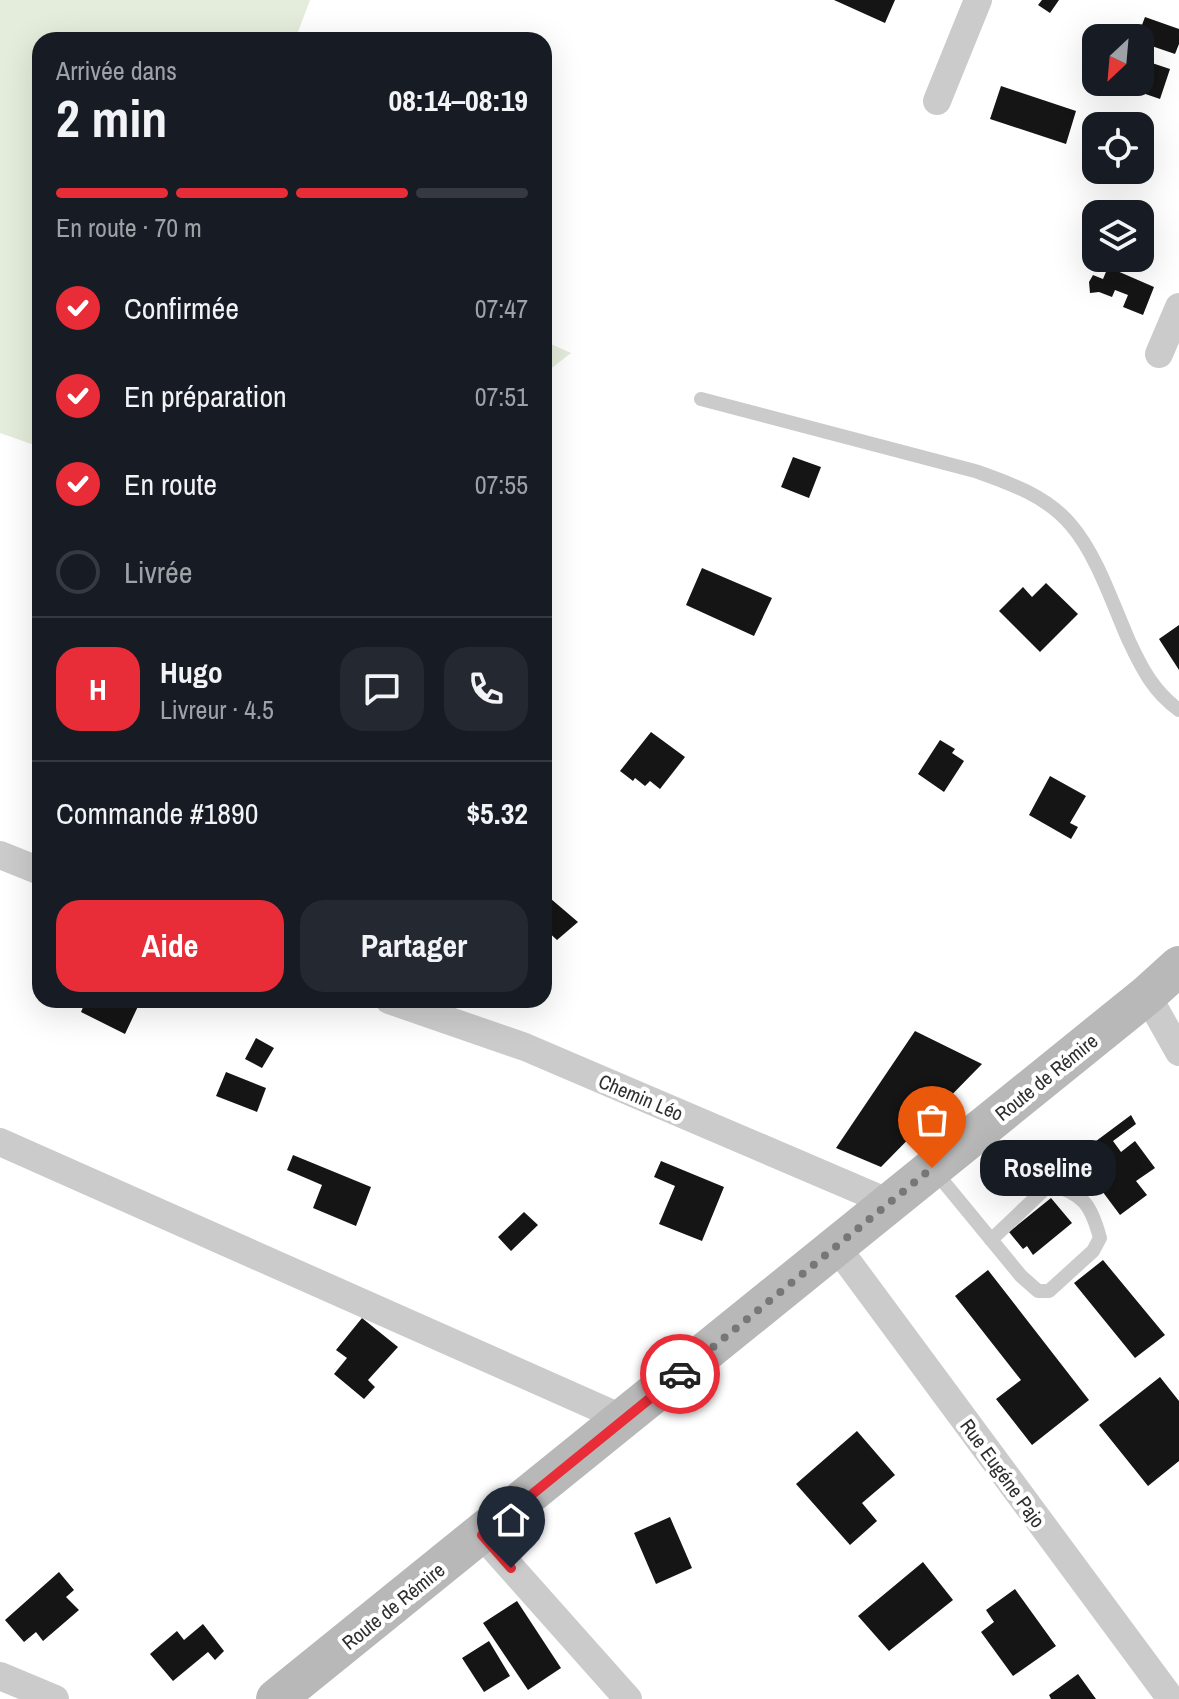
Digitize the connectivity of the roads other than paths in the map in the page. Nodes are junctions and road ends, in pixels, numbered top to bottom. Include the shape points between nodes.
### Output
1 (978, 0) edge
2 (937, 101) dead end
3 (1179, 307) edge
4 (1159, 354) dead end
5 (701, 399) dead end
6 (1179, 710) edge
7 (0, 855) edge
8 (32, 868) edge
9 (1179, 966) edge
10 (1147, 995) junction
11 (412, 1008) edge
12 (1179, 1052) edge
13 (0, 1142) edge
14 (932, 1168) junction
15 (890, 1203) junction
16 (991, 1240) junction
17 (836, 1246) junction
18 (624, 1419) junction
19 (482, 1535) junction
20 (0, 1676) edge
21 (55, 1699) edge
22 (277, 1699) edge
23 (628, 1699) edge
24 (1171, 1699) edge

1 - 2 street
3 - 4 street
5 - 6 lane via 1019,486 1071,524 1145,675
7 - 8 street
9 - 10 main road, Route de Rémire
10 - 12 street
10 - 14 main road, Route de Rémire
11 - 15 street, Chemin Léo via 525,1047
13 - 18 street
14 - 15 main road, Route de Rémire
14 - 16 lane
15 - 17 main road, Route de Rémire
16 - 16 lane via 1029,1284 1049,1291 1100,1238 1092,1210 1069,1190 1050,1184
17 - 18 main road, Route de Rémire
17 - 24 street, Rue Eugéne Pajo
18 - 19 main road, Route de Rémire
19 - 22 main road, Route de Rémire
19 - 23 street
20 - 21 street

